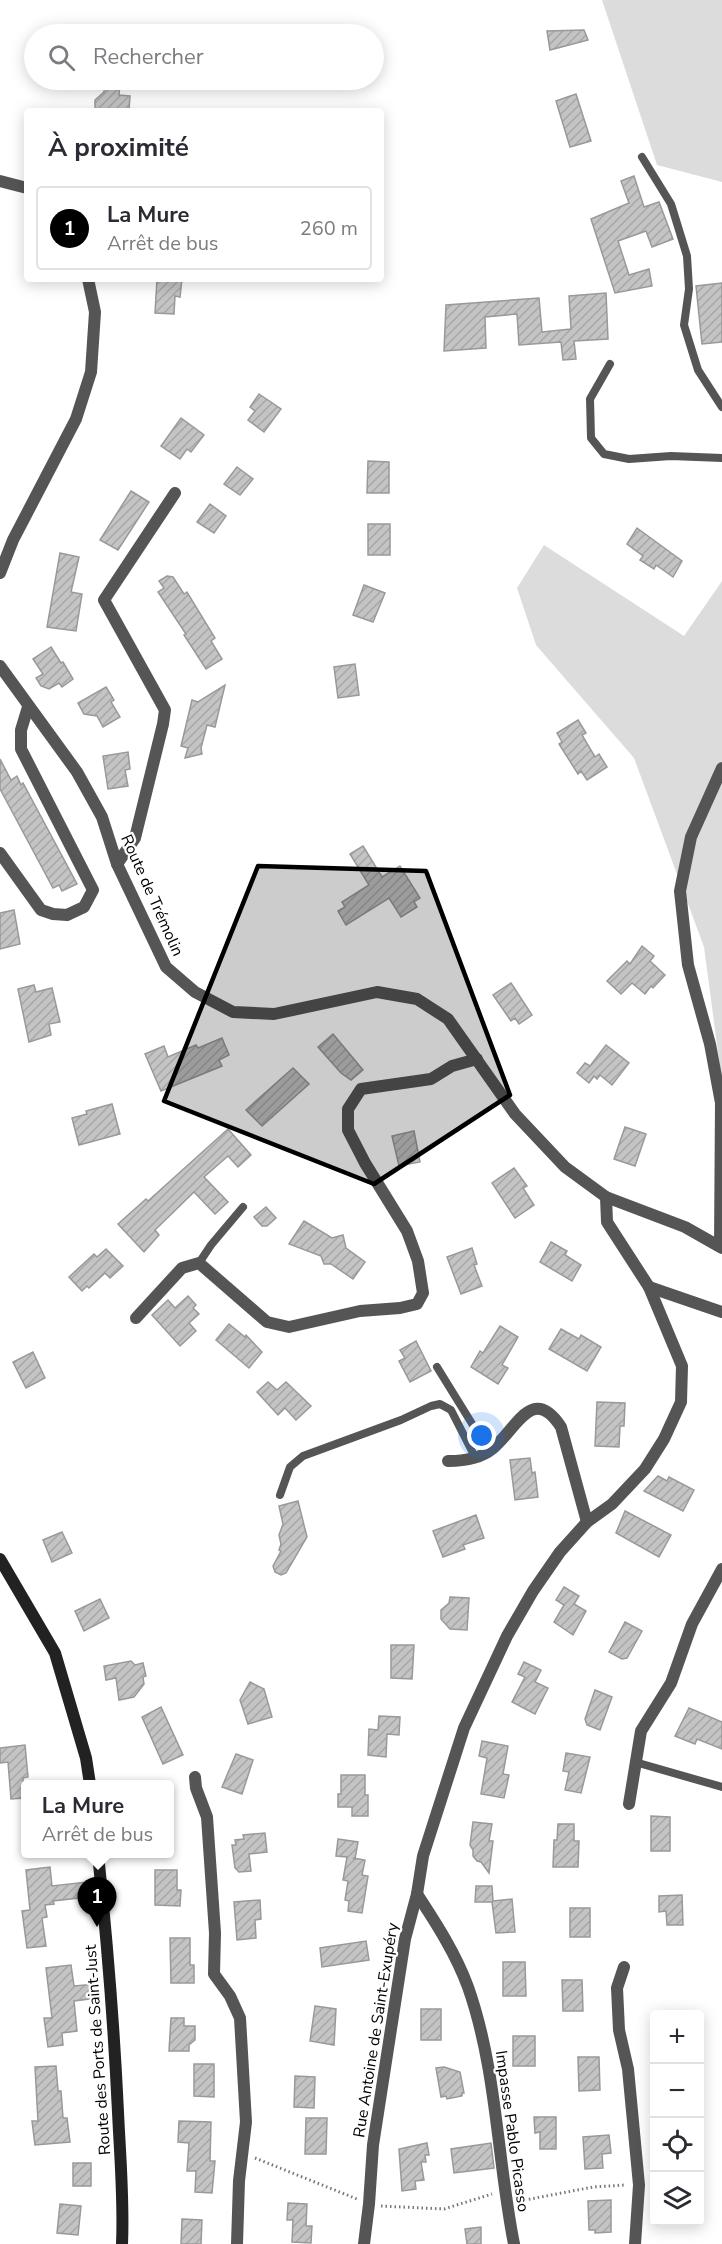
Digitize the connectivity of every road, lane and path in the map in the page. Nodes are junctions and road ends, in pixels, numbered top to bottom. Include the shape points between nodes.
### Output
1 (642, 158) dead end
2 (0, 181) edge
3 (24, 187) edge
4 (89, 282) edge
5 (610, 364) dead end
6 (722, 406) edge
7 (722, 458) edge
8 (175, 493) dead end
9 (0, 573) edge
10 (0, 666) edge
11 (28, 707) junction
12 (722, 768) edge
13 (0, 853) edge
14 (117, 864) junction
15 (477, 1059) junction
16 (606, 1197) junction
17 (243, 1207) dead end
18 (721, 1247) edge
19 (199, 1263) junction
20 (649, 1287) junction
21 (722, 1312) edge
22 (136, 1318) dead end
23 (436, 1367) dead end
24 (495, 1447) junction
25 (475, 1457) junction
26 (448, 1461) dead end
27 (280, 1495) dead end
28 (587, 1522) junction
29 (0, 1559) edge
30 (722, 1569) edge
31 (635, 1762) junction
32 (195, 1777) dead end
33 (89, 1780) edge
34 (722, 1787) edge
35 (629, 1804) dead end
36 (98, 1858) edge
37 (417, 1894) junction
38 (624, 1967) dead end
39 (639, 2185) junction
40 (506, 2204) junction
41 (122, 2244) edge
42 (237, 2244) edge
43 (364, 2244) edge
44 (514, 2244) edge
45 (635, 2244) edge

1 - 6 lane via 671,204 687,256 689,289 684,325 699,370
2 - 3 street
4 - 9 street via 95,312 92,372 76,419
5 - 7 lane via 590,399 591,438 604,454 629,459
8 - 14 street via 104,600 165,710 135,838
10 - 11 street, Route de Trémolin
11 - 13 street via 21,730 21,749 93,890 84,907 67,915 41,910
11 - 14 street, Route de Trémolin via 77,772 102,817
12 - 18 street via 691,837 680,891 688,965 710,1044 721,1103
14 - 15 street, Route de Trémolin via 166,967 195,992 233,1012 274,1014 377,992 417,999 447,1019
15 - 16 street, Route de Trémolin via 515,1114 565,1167
15 - 19 street via 452,1066 431,1079 361,1089 348,1109 348,1130 407,1231 418,1262 423,1293 417,1304 360,1311 289,1327 267,1322
16 - 18 street, Route de Trémolin via 685,1227
16 - 20 street, Rue Antoine de Saint-Exupéry via 607,1222
17 - 19 lane
19 - 22 street via 182,1268
20 - 21 street
20 - 28 street, Rue Antoine de Saint-Exupéry via 682,1366 681,1402 645,1469 612,1504
23 - 24 lane via 479,1435
24 - 25 street
24 - 28 street via 524,1413 534,1408 546,1409 561,1427
25 - 26 street
25 - 27 lane via 451,1410 440,1404 303,1456 290,1467
28 - 37 street, Rue Antoine de Saint-Exupéry via 533,1591 464,1728 423,1856
29 - 33 main road via 55,1653
30 - 31 street via 692,1624 671,1683 641,1731
31 - 34 lane
31 - 35 street
32 - 42 street via 207,1817 214,1974 240,2018 246,2122
36 - 41 main road, Route des Ports de Saint-Just via 116,2068
37 - 40 street, Impasse Pablo Picasso via 441,1930 467,1986 487,2057
37 - 43 street, Rue Antoine de Saint-Exupéry via 405,1939 373,2145
38 - 39 street via 617,1988 619,2030 628,2069
39 - 40 path via 593,2187
39 - 45 street
40 - 44 street, Impasse Pablo Picasso

